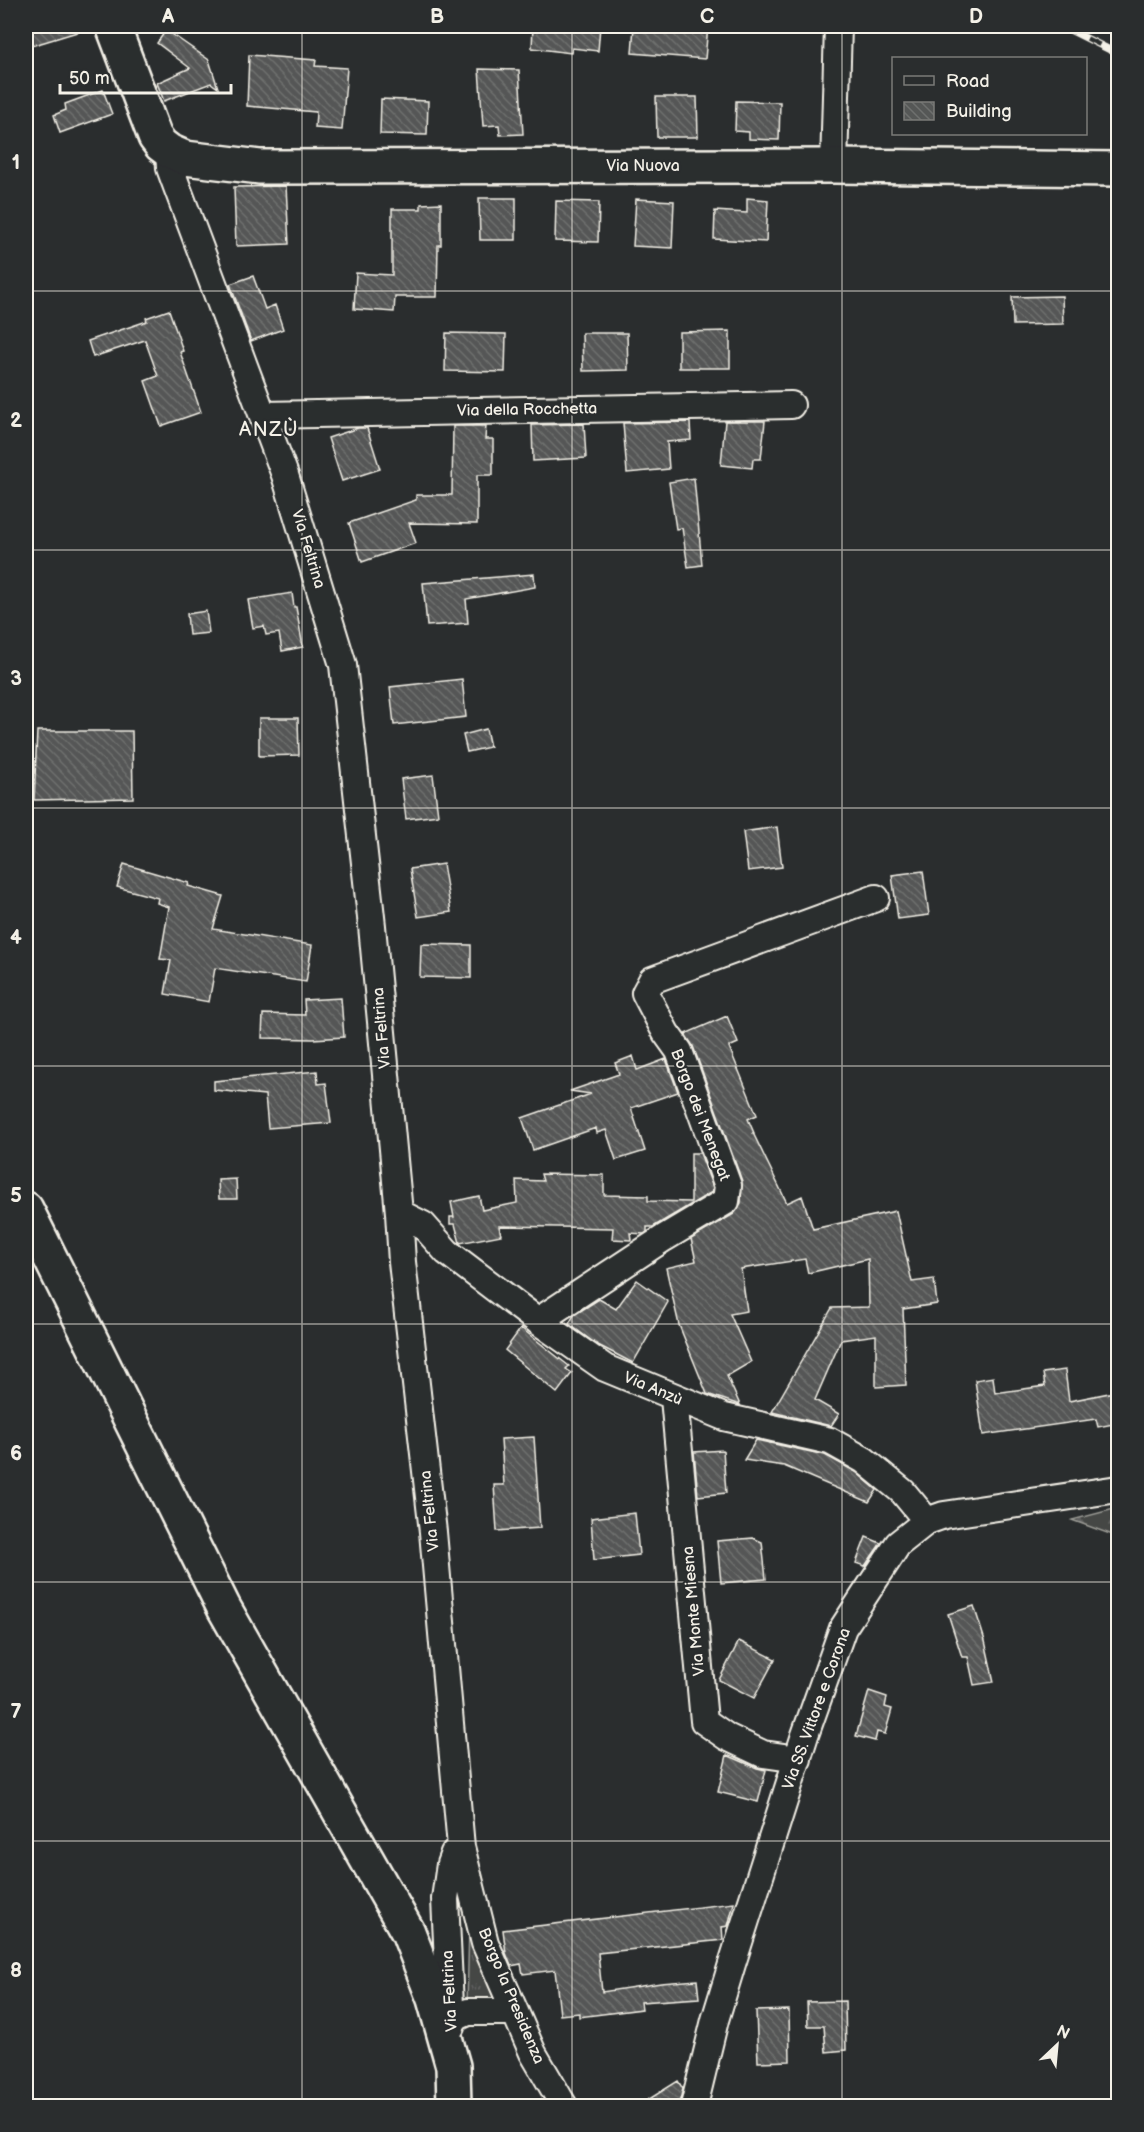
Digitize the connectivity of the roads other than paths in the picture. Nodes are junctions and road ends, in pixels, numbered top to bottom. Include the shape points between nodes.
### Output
1 (113, 26) edge
2 (838, 26) edge
3 (169, 152) junction
4 (834, 166) junction
5 (1119, 169) edge
6 (791, 405) dead end
7 (263, 415) junction
8 (876, 898) dead end
9 (26, 1209) edge
10 (399, 1213) junction
11 (538, 1322) junction
12 (674, 1398) junction
13 (1119, 1489) edge
14 (927, 1521) junction
15 (798, 1759) junction
16 (461, 1847) junction
17 (515, 2012) junction
18 (451, 2025) junction
19 (453, 2066) junction
20 (454, 2106) edge
21 (564, 2106) edge
22 (694, 2106) edge

1 - 3 street, Via Feltrina via 155,137
2 - 4 street
3 - 4 street, Via Nuova via 185,158 260,167
3 - 7 street, Via Feltrina via 177,187
4 - 5 street, Via Nuova
6 - 7 street, Via della Rocchetta
7 - 10 street, Via Feltrina via 343,665
8 - 11 street, Borgo dei Menegat via 652,980 645,993 679,1051 728,1186 726,1201
9 - 19 street, Via Feltrina via 224,1608 408,1932 434,1999
10 - 11 street, Via Anzù via 423,1225 447,1252
10 - 16 street, Via Feltrina
11 - 12 street, Via Anzù via 605,1368
12 - 14 street, Via Anzù via 724,1417 830,1441 864,1460 903,1492
12 - 15 street, Via Monte Miesna via 704,1721 763,1754
13 - 14 street, Via SS. Vittore e Corona
14 - 15 street, Via SS. Vittore e Corona via 898,1544 843,1628
15 - 22 street, Via SS. Vittore e Corona via 715,2020
16 - 17 street, Borgo la Presidenza via 485,1943
16 - 18 street, Via Feltrina via 450,1864 446,1899
17 - 18 street via 468,2012
17 - 21 street, Borgo la Presidenza via 533,2054
18 - 19 street, Via Feltrina
19 - 20 street, Via Feltrina

